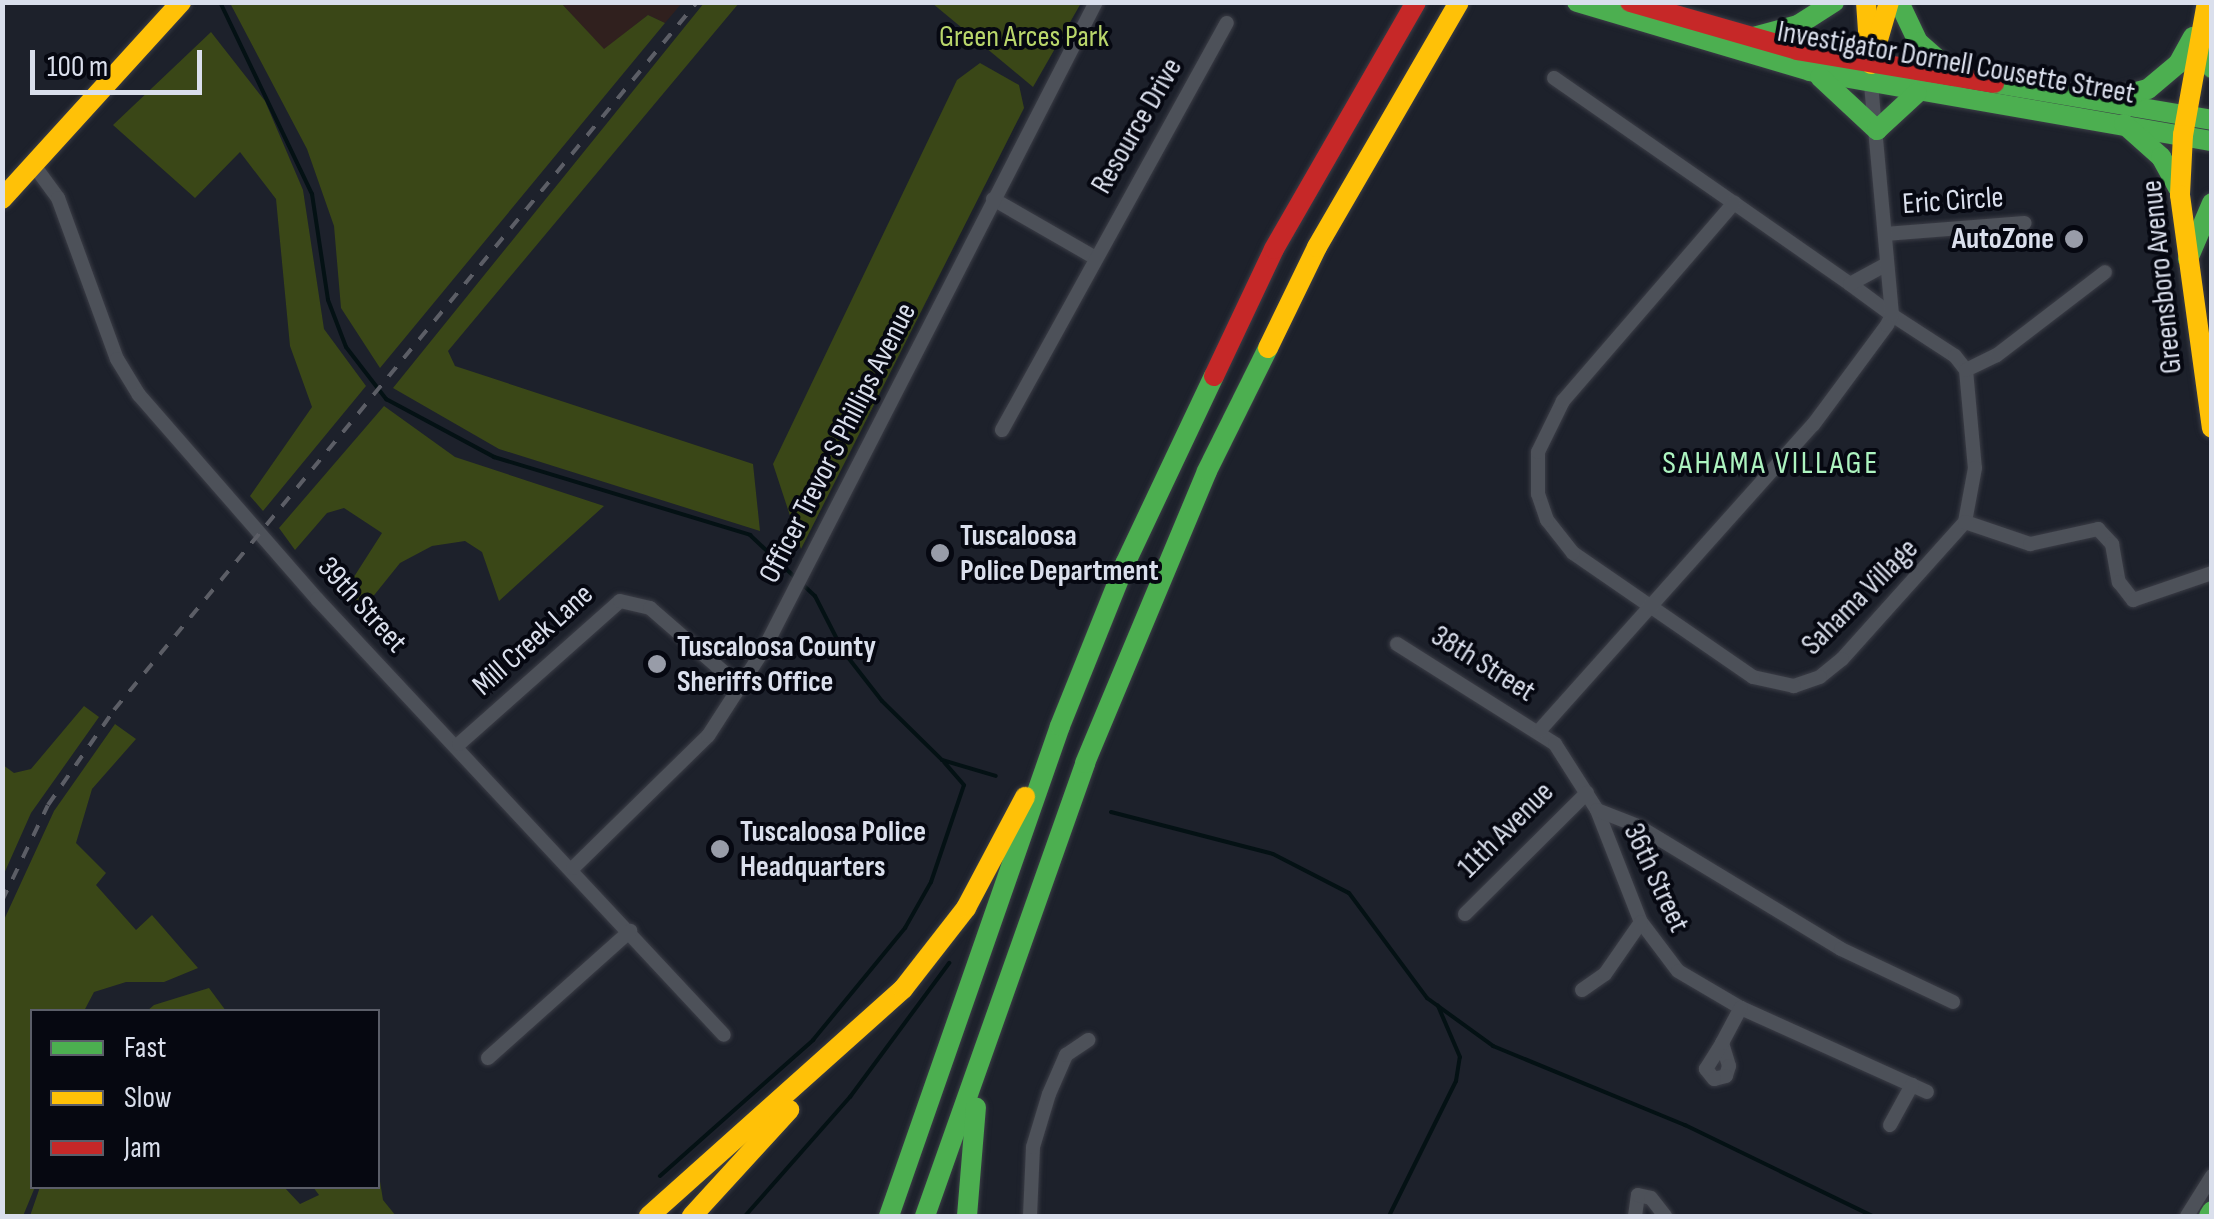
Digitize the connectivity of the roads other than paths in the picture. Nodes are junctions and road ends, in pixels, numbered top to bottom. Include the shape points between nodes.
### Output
1 (181, 2) edge
2 (1096, 2) edge
3 (1416, 2) edge
4 (1459, 2) edge
5 (1577, 2) edge
6 (1630, 2) edge
7 (1834, 2) edge
8 (1866, 2) edge
9 (1889, 2) edge
10 (1898, 2) edge
11 (2204, 12) edge
12 (1227, 23) dead end
13 (1750, 38) junction
14 (2212, 68) edge
15 (1810, 70) junction
16 (1871, 73) junction
17 (1554, 78) dead end
18 (1959, 78) junction
19 (1917, 93) junction
20 (2108, 100) junction
21 (2212, 120) edge
22 (2122, 123) junction
23 (2184, 125) junction
24 (1877, 130) junction
25 (2212, 140) edge
26 (33, 164) junction
27 (2180, 195) junction
28 (2, 199) edge
29 (993, 199) junction
30 (1734, 202) junction
31 (2212, 203) edge
32 (2025, 223) dead end
33 (1885, 234) junction
34 (1094, 256) junction
35 (1887, 264) junction
36 (2186, 266) junction
37 (2105, 272) dead end
38 (1850, 284) junction
39 (1892, 315) junction
40 (1966, 370) junction
41 (2212, 428) edge
42 (1002, 430) dead end
43 (1964, 522) junction
44 (2212, 573) edge
45 (1647, 604) junction
46 (1397, 644) dead end
47 (741, 687) junction
48 (1060, 726) junction
49 (1539, 731) junction
50 (459, 744) junction
51 (1586, 793) junction
52 (1597, 810) junction
53 (573, 868) junction
54 (1464, 914) dead end
55 (1641, 922) junction
56 (630, 931) junction
57 (1582, 990) dead end
58 (1954, 1002) dead end
59 (1742, 1008) junction
60 (996, 1013) junction
61 (724, 1035) dead end
62 (1088, 1040) dead end
63 (1722, 1042) dead end
64 (834, 1056) junction
65 (488, 1058) dead end
66 (1912, 1085) junction
67 (1926, 1092) dead end
68 (1890, 1124) dead end
69 (2212, 1176) edge
70 (650, 1216) edge
71 (692, 1216) edge
72 (889, 1216) edge
73 (925, 1216) edge
74 (967, 1216) edge
75 (1030, 1216) edge
76 (1635, 1216) edge
77 (1665, 1216) edge
78 (2187, 1216) edge

1 - 26 main road
2 - 29 street, Officer Trevor S Phillips Avenue
3 - 48 main road via 1242,311
4 - 60 main road via 1317,247 1207,471 1085,763
5 - 15 main road, Investigator Dornell Cousette Street
6 - 13 main road, Investigator Dornell Cousette Street
7 - 13 main road via 1798,25
8 - 16 main road
9 - 16 main road
10 - 18 main road via 1918,42
11 - 14 main road
11 - 20 main road via 2178,64 2148,89
11 - 23 main road, Greensboro Avenue
12 - 34 street, Resource Drive
13 - 16 main road, Investigator Dornell Cousette Street
15 - 16 main road, Investigator Dornell Cousette Street
15 - 24 main road
16 - 18 main road, Investigator Dornell Cousette Street
16 - 19 main road, Investigator Dornell Cousette Street
16 - 24 street
17 - 30 street
18 - 20 main road, Investigator Dornell Cousette Street
19 - 22 main road, Investigator Dornell Cousette Street
19 - 24 main road
20 - 23 main road, Investigator Dornell Cousette Street
21 - 23 main road, Investigator Dornell Cousette Street
22 - 23 main road, Investigator Dornell Cousette Street
22 - 27 main road via 2161,157
23 - 25 main road, Investigator Dornell Cousette Street
23 - 27 main road, Greensboro Avenue
24 - 33 street
26 - 28 main road
26 - 50 street, 39th Street via 58,198 116,359 139,395 317,599
27 - 36 main road, Greensboro Avenue
29 - 34 street
29 - 47 street, Officer Trevor S Phillips Avenue
30 - 38 street
30 - 45 street, Sahama Village via 1571,390 1538,452 1538,494 1554,532
31 - 36 main road
32 - 33 street, Eric Circle
33 - 35 street
34 - 42 street, Resource Drive
35 - 38 street
35 - 39 street
36 - 41 main road, Greensboro Avenue
37 - 40 street
38 - 39 street
39 - 40 street
39 - 45 street via 1814,425
40 - 43 street via 1975,468
43 - 44 street via 2030,544 2098,529 2112,544 2119,582 2133,600
43 - 45 street, Sahama Village via 1842,659 1808,682 1780,686 1753,677
45 - 49 street, 11th Avenue
46 - 49 street, 38th Street
47 - 50 street, Mill Creek Lane via 650,608 620,600
47 - 53 street, Officer Trevor S Phillips Avenue via 708,736
48 - 64 main road via 966,908 930,958
48 - 72 main road
49 - 51 street, 11th Avenue
50 - 53 street, 39th Street
51 - 52 street
51 - 54 street, 11th Avenue
52 - 55 street, 36th Street
52 - 58 street, 36th Street via 1638,826 1840,949
53 - 56 street, 39th Street
55 - 57 street via 1605,974
55 - 59 street, 36th Street via 1678,971
56 - 61 street, 39th Street
56 - 65 street
59 - 63 street
59 - 66 street, 36th Street
60 - 73 main road
60 - 74 main road via 970,1135
62 - 75 street via 1066,1055 1050,1094 1033,1148
64 - 70 main road
64 - 71 main road
66 - 67 street, 36th Street
66 - 68 street
69 - 78 street
76 - 77 street via 1638,1195 1651,1198

